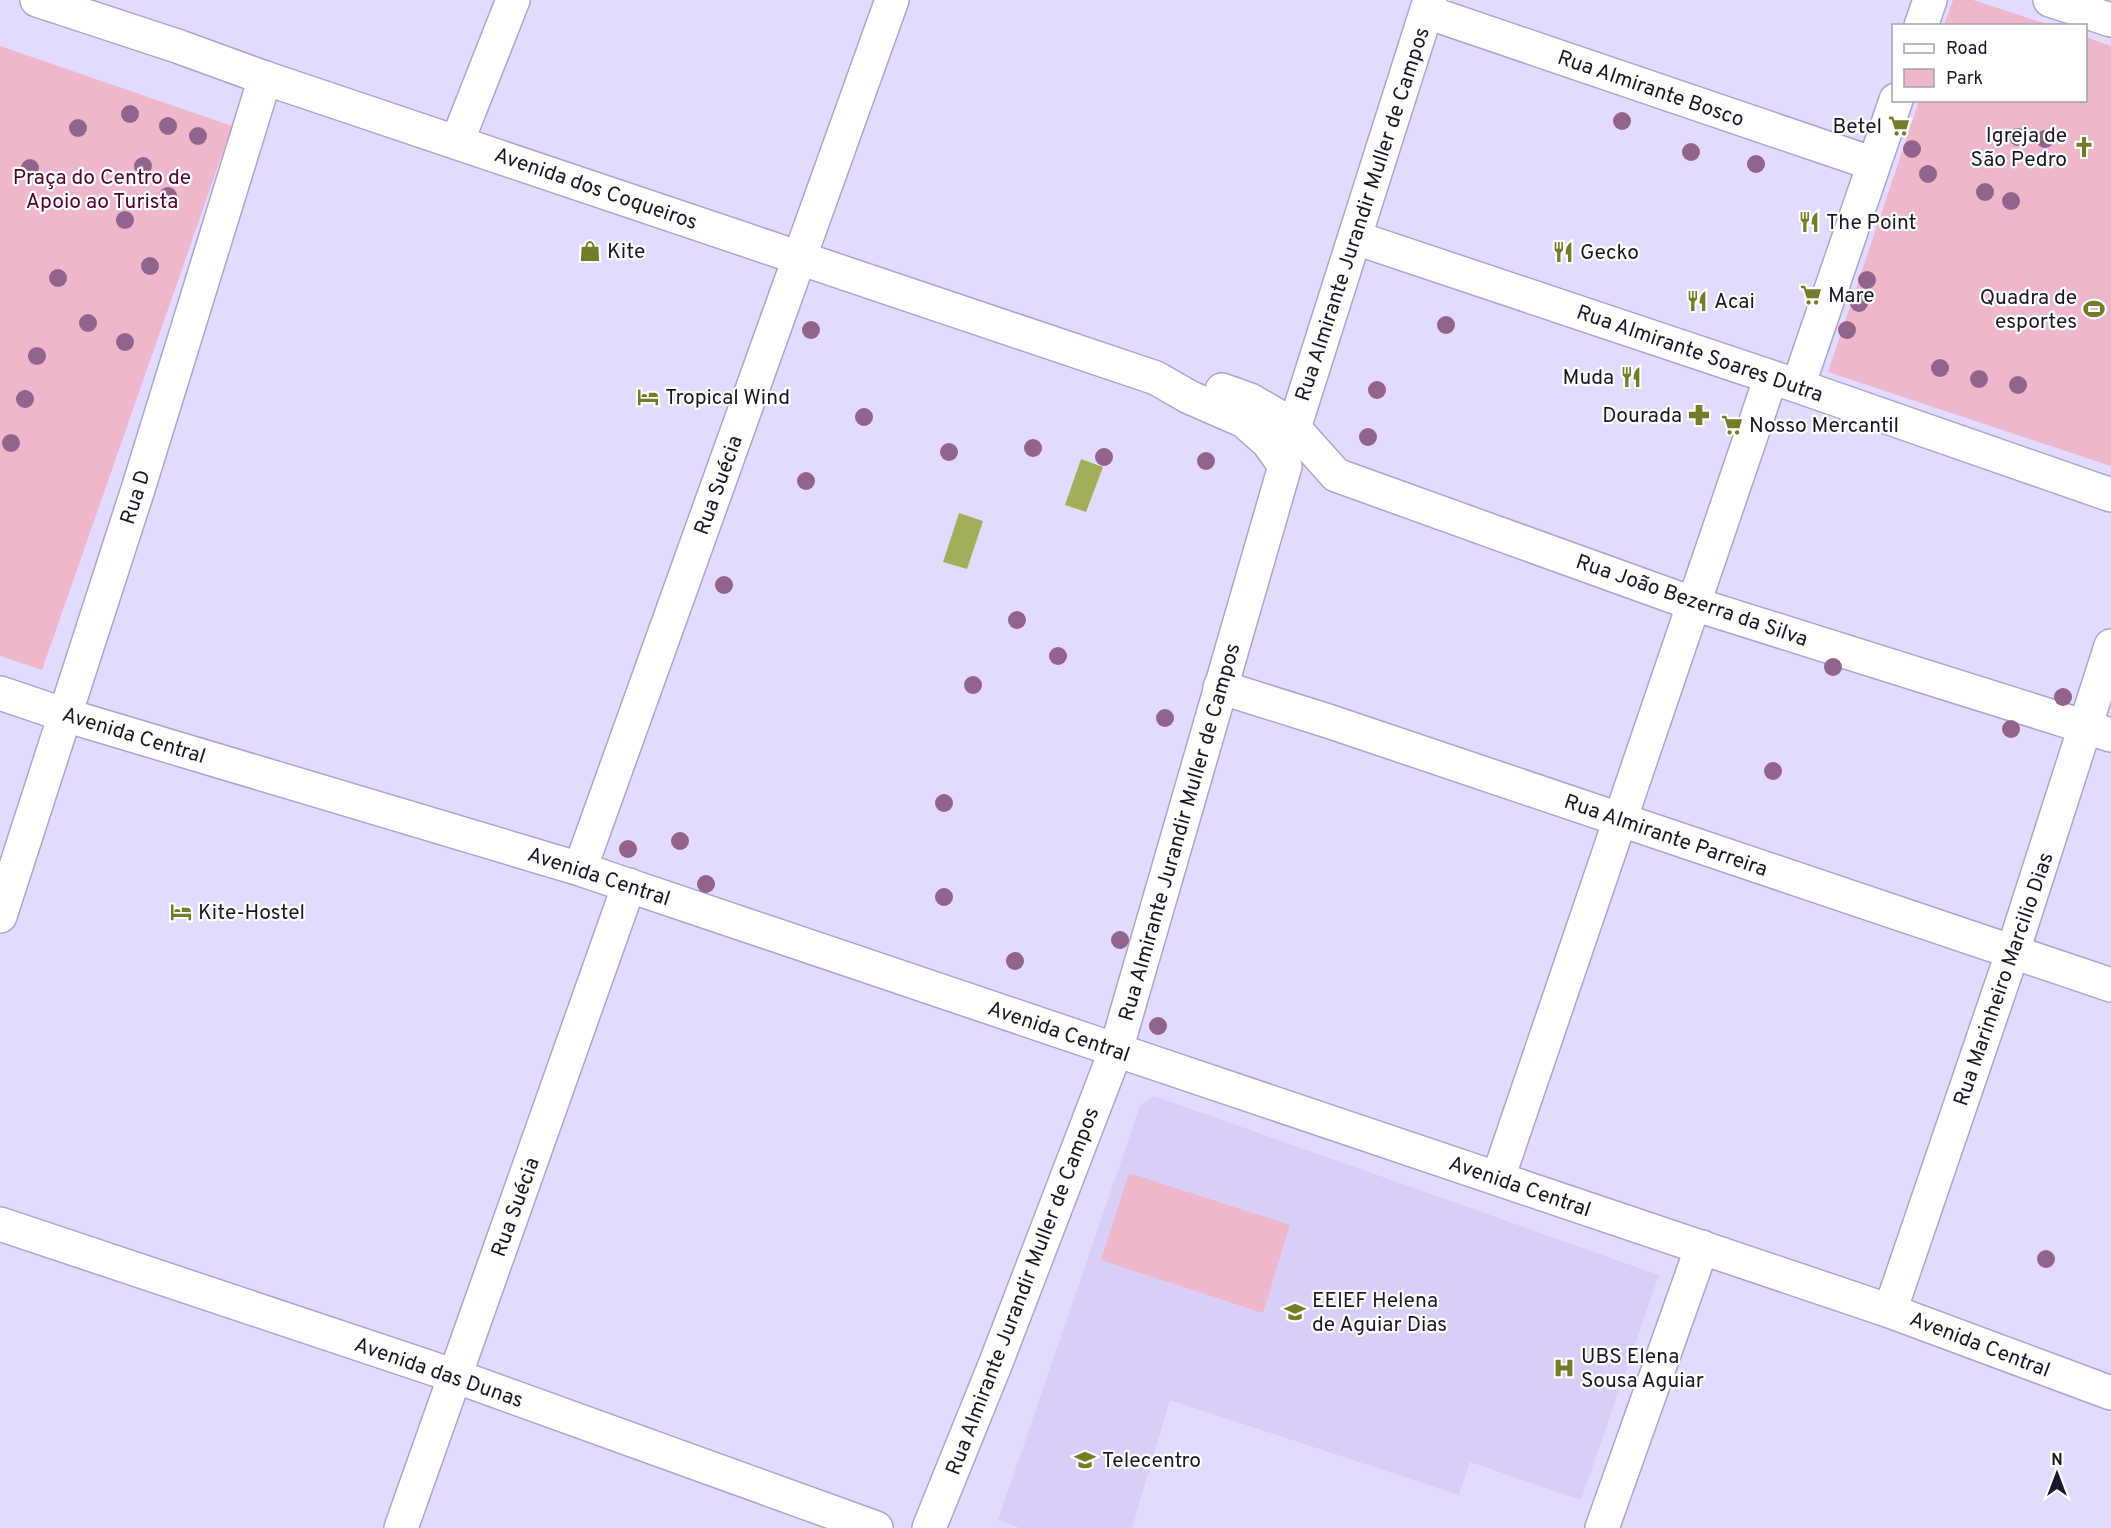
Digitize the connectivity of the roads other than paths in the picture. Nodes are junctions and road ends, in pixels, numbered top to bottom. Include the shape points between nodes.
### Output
1 (37, 0) edge
2 (513, 0) edge
3 (892, 0) edge
4 (1930, 0) edge
5 (2050, 0) edge
6 (1429, 6) edge
7 (2111, 20) edge
8 (1922, 24) edge
9 (265, 78) junction
10 (1895, 102) edge
11 (457, 142) junction
12 (1874, 164) junction
13 (1356, 238) junction
14 (802, 257) junction
15 (1156, 378) junction
16 (1785, 382) junction
17 (1294, 428) junction
18 (2111, 495) edge
19 (1694, 604) junction
20 (2111, 646) edge
21 (1220, 687) junction
22 (0, 693) edge
23 (65, 715) junction
24 (2099, 731) edge
25 (1620, 819) junction
26 (580, 869) junction
27 (629, 885) junction
28 (0, 916) edge
29 (2013, 951) junction
30 (2111, 985) edge
31 (1116, 1050) junction
32 (1498, 1178) junction
33 (0, 1224) edge
34 (1702, 1247) junction
35 (1890, 1311) junction
36 (455, 1376) junction
37 (2111, 1393) edge
38 (401, 1528) edge
39 (876, 1528) edge
40 (929, 1528) edge
41 (1602, 1528) edge

1 - 9 street, Avenida dos Coqueiros
2 - 11 street
3 - 14 street, Rua Suécia
4 - 8 street
5 - 7 street
6 - 12 street, Rua Almirante Bosco
6 - 13 street, Rua Almirante Jurandir Muller de Campos
9 - 11 street, Avenida dos Coqueiros
9 - 23 street, Rua D
10 - 12 street
11 - 14 street, Avenida dos Coqueiros
12 - 16 street
13 - 16 street, Rua Almirante Soares Dutra
13 - 17 street, Rua Almirante Jurandir Muller de Campos
14 - 15 street, Avenida dos Coqueiros
14 - 26 street, Rua Suécia
15 - 17 street, Rua João Bezerra da Silva via 1205,385 1250,400
15 - 21 street, Rua Almirante Jurandir Muller de Campos via 1244,421 1268,442 1285,466
16 - 18 street, Rua Almirante Soares Dutra
16 - 19 street
17 - 19 street, Rua João Bezerra da Silva via 1336,475
19 - 24 street, Rua João Bezerra da Silva
19 - 25 street
20 - 24 street, Rua Marinheiro Marcilio Dias
21 - 25 street, Rua Almirante Parreira
21 - 31 street, Rua Almirante Jurandir Muller de Campos
22 - 23 street, Avenida Central
23 - 26 street, Avenida Central
23 - 28 street, Rua D
24 - 29 street, Rua Marinheiro Marcilio Dias
25 - 29 street, Rua Almirante Parreira
25 - 32 street
26 - 27 street, Avenida Central
27 - 31 street, Avenida Central
27 - 36 street, Rua Suécia
29 - 30 street, Rua Almirante Parreira
29 - 35 street, Rua Marinheiro Marcilio Dias
31 - 32 street, Avenida Central
31 - 40 street, Rua Almirante Jurandir Muller de Campos
32 - 34 street, Avenida Central
33 - 36 street, Avenida das Dunas
34 - 35 street, Avenida Central
34 - 41 street
35 - 37 street, Avenida Central
36 - 38 street, Rua Suécia
36 - 39 street, Avenida das Dunas

